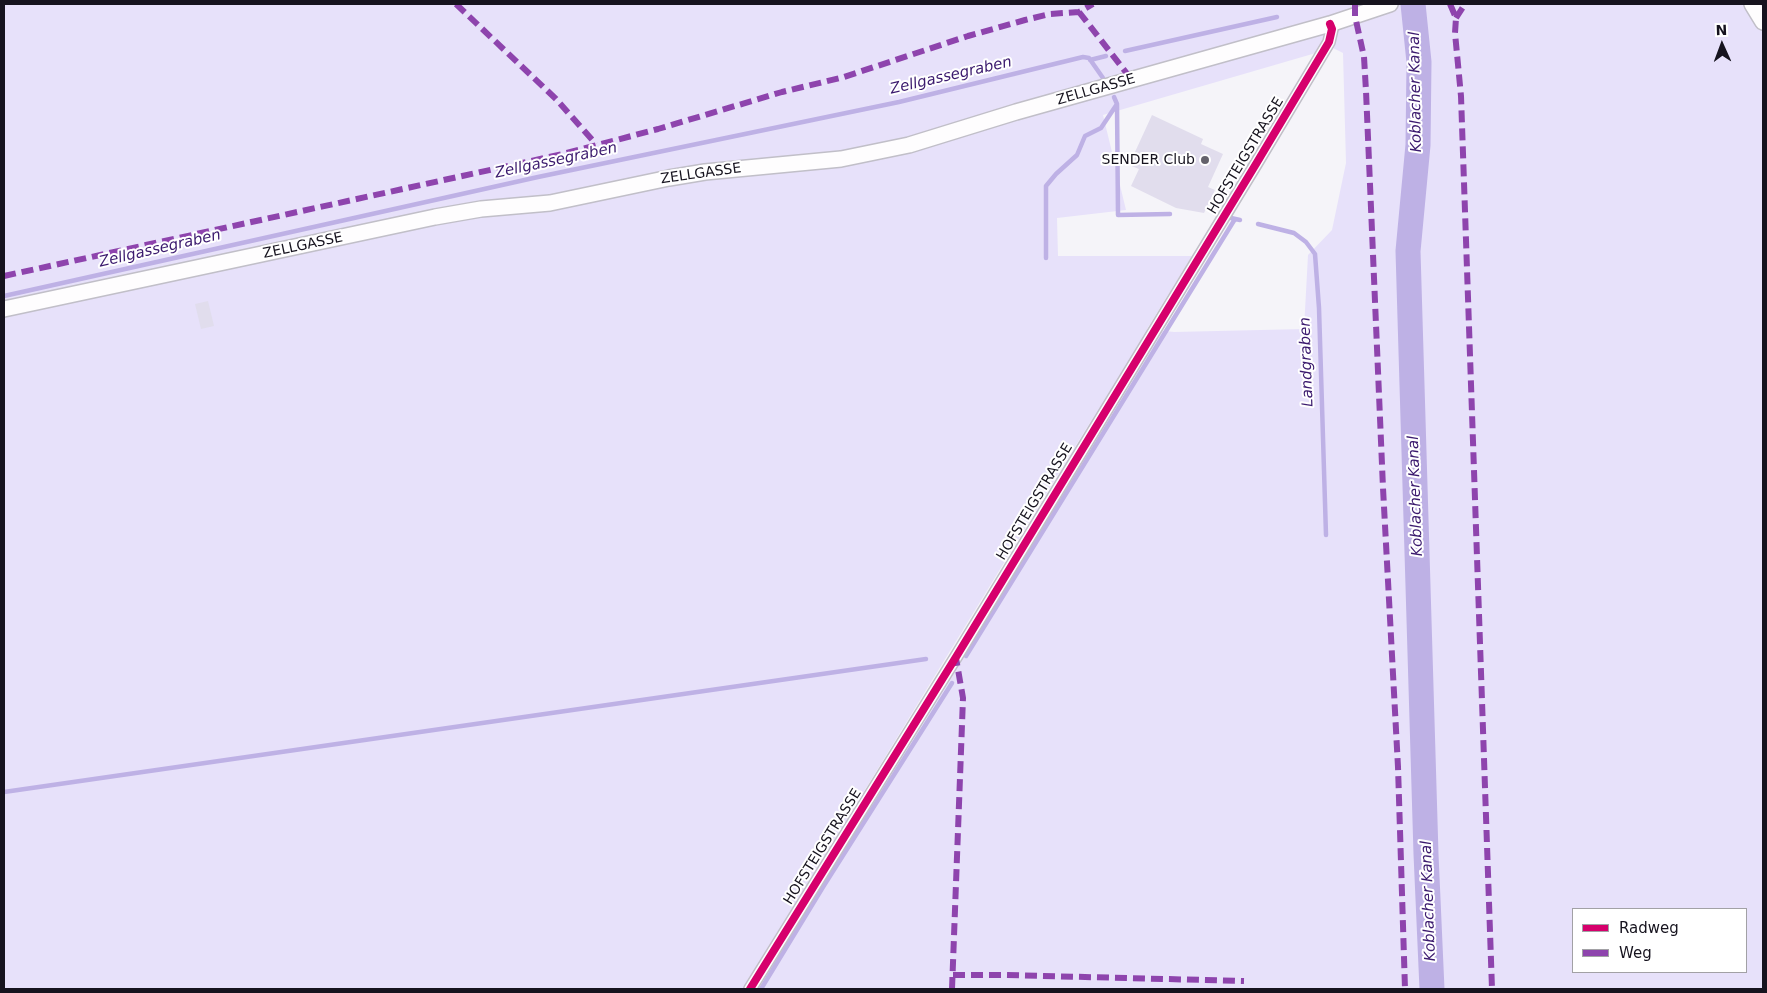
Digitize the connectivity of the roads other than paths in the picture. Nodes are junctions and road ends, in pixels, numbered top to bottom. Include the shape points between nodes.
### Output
1 (1390, 4) edge
2 (1752, 4) edge
3 (1763, 22) edge
4 (1330, 24) junction
5 (4, 308) edge
6 (750, 989) edge

1 - 4 main road, ZELLGASSE
2 - 3 main road
4 - 5 main road, ZELLGASSE via 899,147 841,159 705,172 550,203 435,217
4 - 6 street, HOFSTEIGSTRASSE via 1329,42 1256,164

